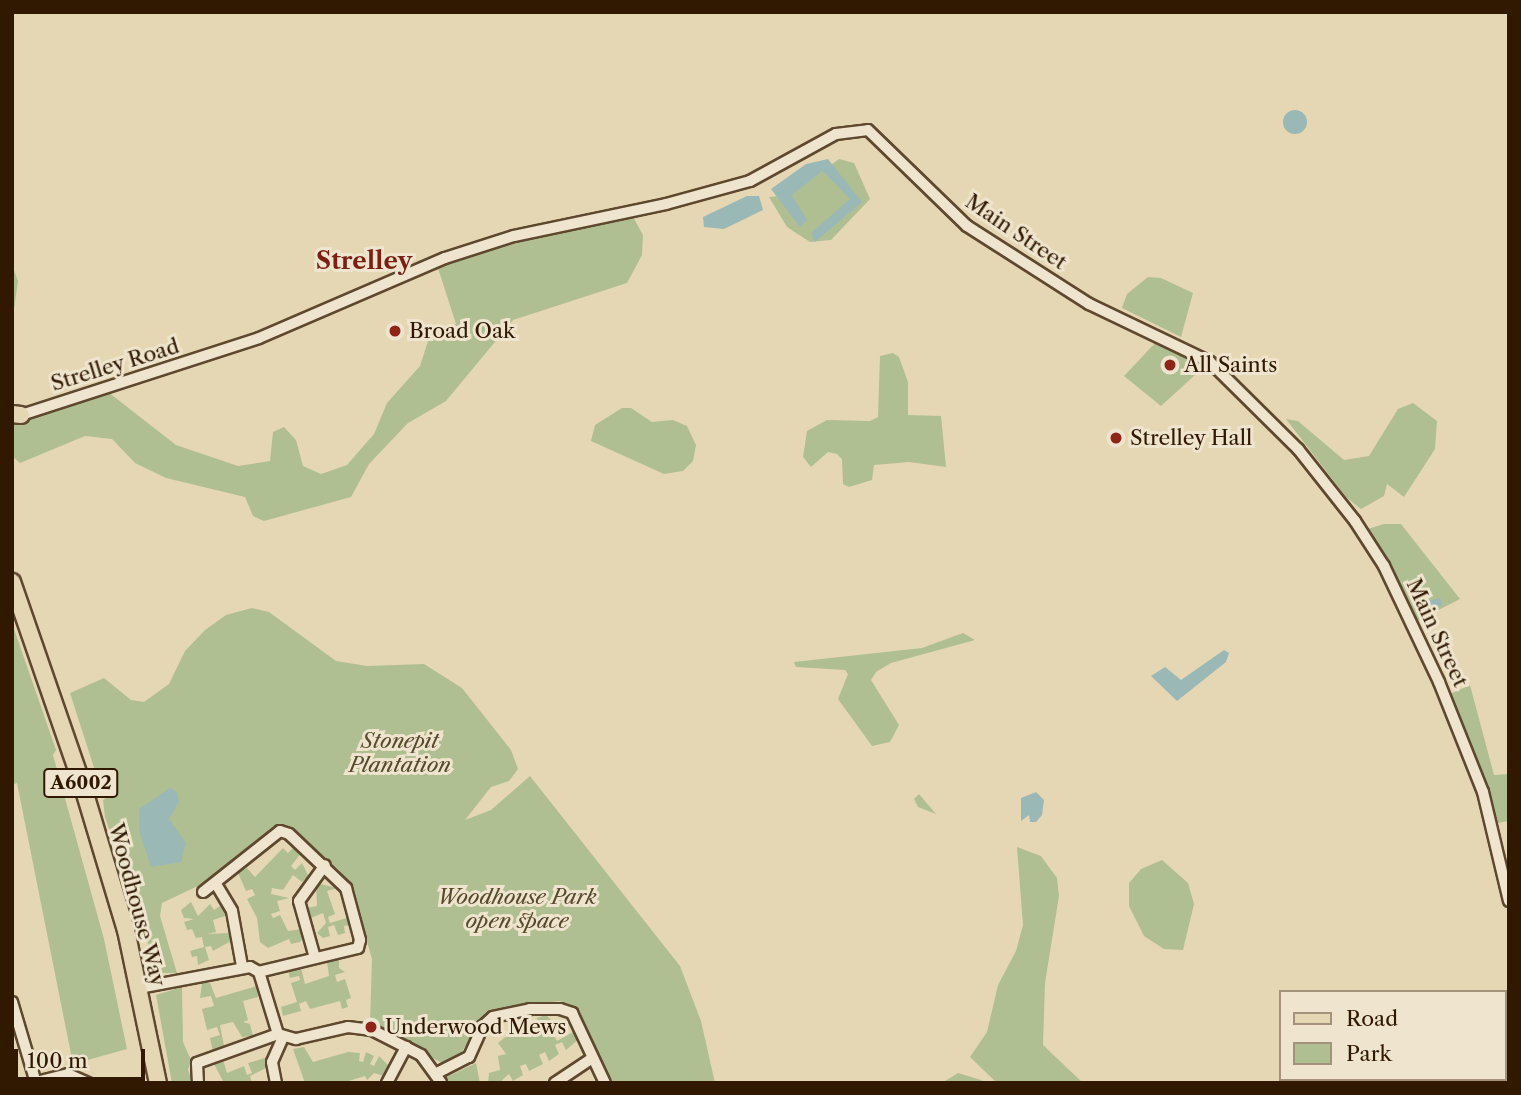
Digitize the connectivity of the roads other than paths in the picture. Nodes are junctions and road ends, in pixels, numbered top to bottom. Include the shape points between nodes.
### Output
1 (229, 349) joint
2 (15, 415) edge
3 (12, 582) edge
4 (325, 865) junction
5 (216, 884) junction
6 (203, 892) dead end
7 (1509, 901) edge
8 (315, 958) junction
9 (242, 966) junction
10 (259, 972) junction
11 (139, 988) junction
12 (12, 1002) edge
13 (280, 1036) junction
14 (406, 1047) junction
15 (591, 1059) junction
16 (439, 1078) edge
17 (36, 1082) edge
18 (88, 1083) edge
19 (158, 1083) edge
20 (198, 1083) edge
21 (276, 1083) edge
22 (387, 1083) edge
23 (555, 1083) edge
24 (604, 1083) edge

1 - 2 street, Strelley Road
1 - 7 street, Main Street via 445,258 514,236 750,181 836,134 868,130 967,226 1089,304 1209,362 1298,449 1384,566 1439,682 1483,792
3 - 11 main road, Woodhouse Way / A6002 via 83,787
4 - 5 street via 280,831
4 - 8 street via 299,901
4 - 8 street via 345,888 361,944
5 - 6 street
5 - 9 street via 232,911
8 - 10 street
9 - 10 street
9 - 11 street
10 - 13 street
11 - 19 main road, Woodhouse Way / A6002
12 - 17 street
13 - 14 street via 362,1027
13 - 20 street via 197,1063
13 - 21 street via 272,1062
14 - 16 street
14 - 22 street
15 - 16 street via 572,1013 530,1009 493,1017 483,1026 469,1057
15 - 23 street
15 - 24 street
17 - 18 street via 68,1074

